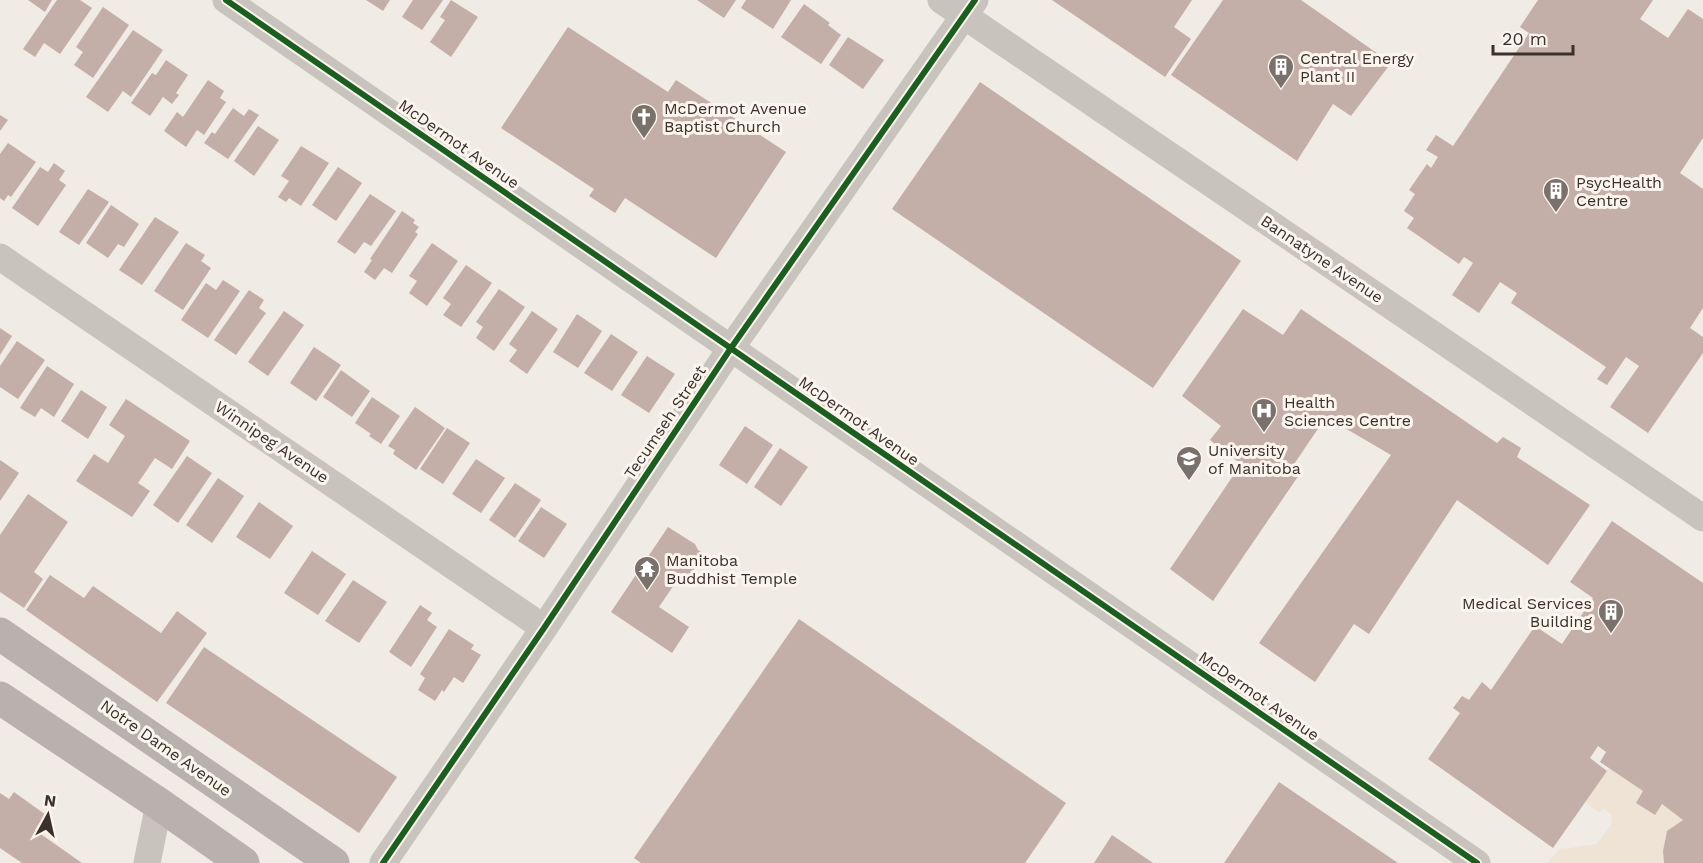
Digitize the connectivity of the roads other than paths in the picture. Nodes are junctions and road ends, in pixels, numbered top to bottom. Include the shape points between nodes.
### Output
1 (226, 0) edge
2 (941, 0) edge
3 (970, 8) edge
4 (0, 257) edge
5 (731, 348) junction
6 (1703, 518) edge
7 (544, 627) junction
8 (0, 634) edge
9 (0, 698) edge
10 (159, 804) junction
11 (147, 863) edge
12 (243, 863) edge
13 (333, 863) edge
14 (383, 863) edge
15 (1477, 863) edge

1 - 5 street, McDermot Avenue
2 - 3 street, Bannatyne Avenue
3 - 5 street, Tecumseh Street
3 - 6 street, Bannatyne Avenue
4 - 7 street, Winnipeg Avenue
5 - 7 street, Tecumseh Street
5 - 15 street, McDermot Avenue
7 - 14 street, Tecumseh Street
8 - 13 main road, Notre Dame Avenue
9 - 10 main road
10 - 11 street
10 - 12 main road

